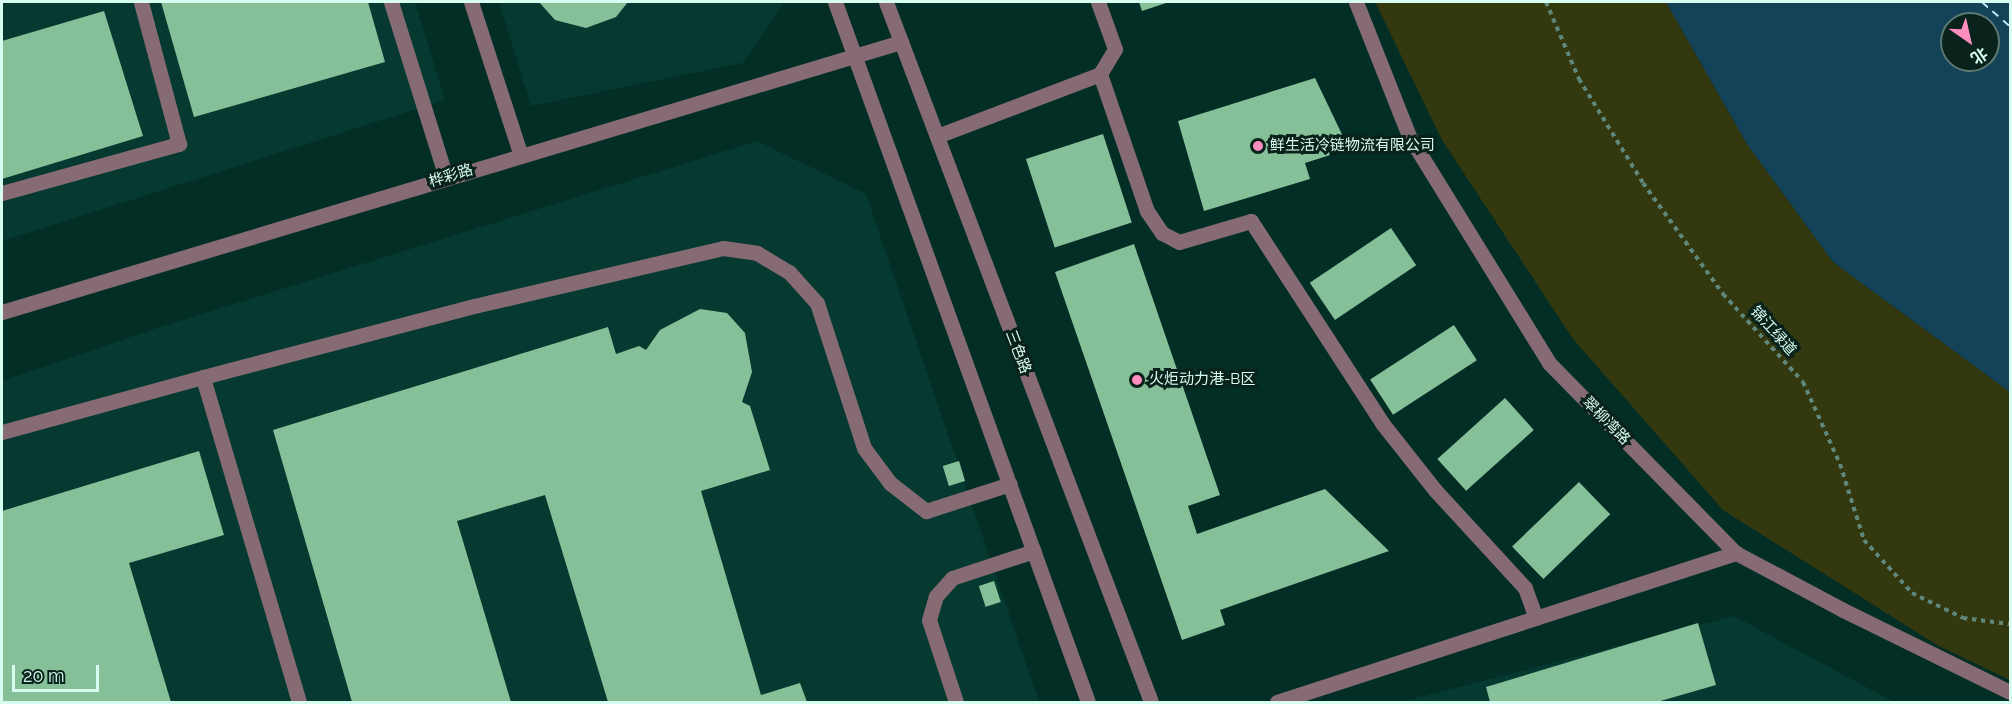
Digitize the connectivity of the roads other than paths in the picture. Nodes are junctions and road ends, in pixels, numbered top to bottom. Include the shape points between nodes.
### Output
1 (141, 2) edge
2 (391, 2) edge
3 (471, 2) edge
4 (835, 2) edge
5 (886, 2) edge
6 (1098, 2) edge
7 (1356, 2) edge
8 (901, 42) junction
9 (854, 55) junction
10 (1100, 74) junction
11 (937, 136) junction
12 (521, 156) junction
13 (446, 178) junction
14 (2, 193) edge
15 (2, 312) edge
16 (203, 377) junction
17 (2, 432) edge
18 (1010, 484) junction
19 (1034, 551) junction
20 (1736, 553) junction
21 (1536, 618) junction
22 (2010, 692) edge
23 (299, 702) edge
24 (956, 702) edge
25 (1088, 702) edge
26 (1151, 702) edge
27 (1277, 702) edge

1 - 14 street via 179,144
2 - 13 street
3 - 12 street
4 - 9 street
5 - 8 street, 三色路
6 - 10 street via 1115,49
7 - 20 street, 翠柳湾路 via 1409,136 1549,363
8 - 9 street, 桦彩路
8 - 11 street, 三色路
9 - 12 street, 桦彩路
9 - 18 street
10 - 11 street
10 - 21 street via 1147,211 1162,233 1179,242 1251,221 1382,423 1436,490 1525,588
11 - 26 street, 三色路
12 - 13 street, 桦彩路
13 - 15 street, 桦彩路
16 - 17 street
16 - 18 street via 474,306 723,248 757,253 789,272 817,303 864,448 890,483 926,510
16 - 23 street
18 - 19 street
19 - 24 street via 952,578 936,596 929,620
19 - 25 street
20 - 21 street
20 - 22 street, 翠柳湾路
21 - 27 street

